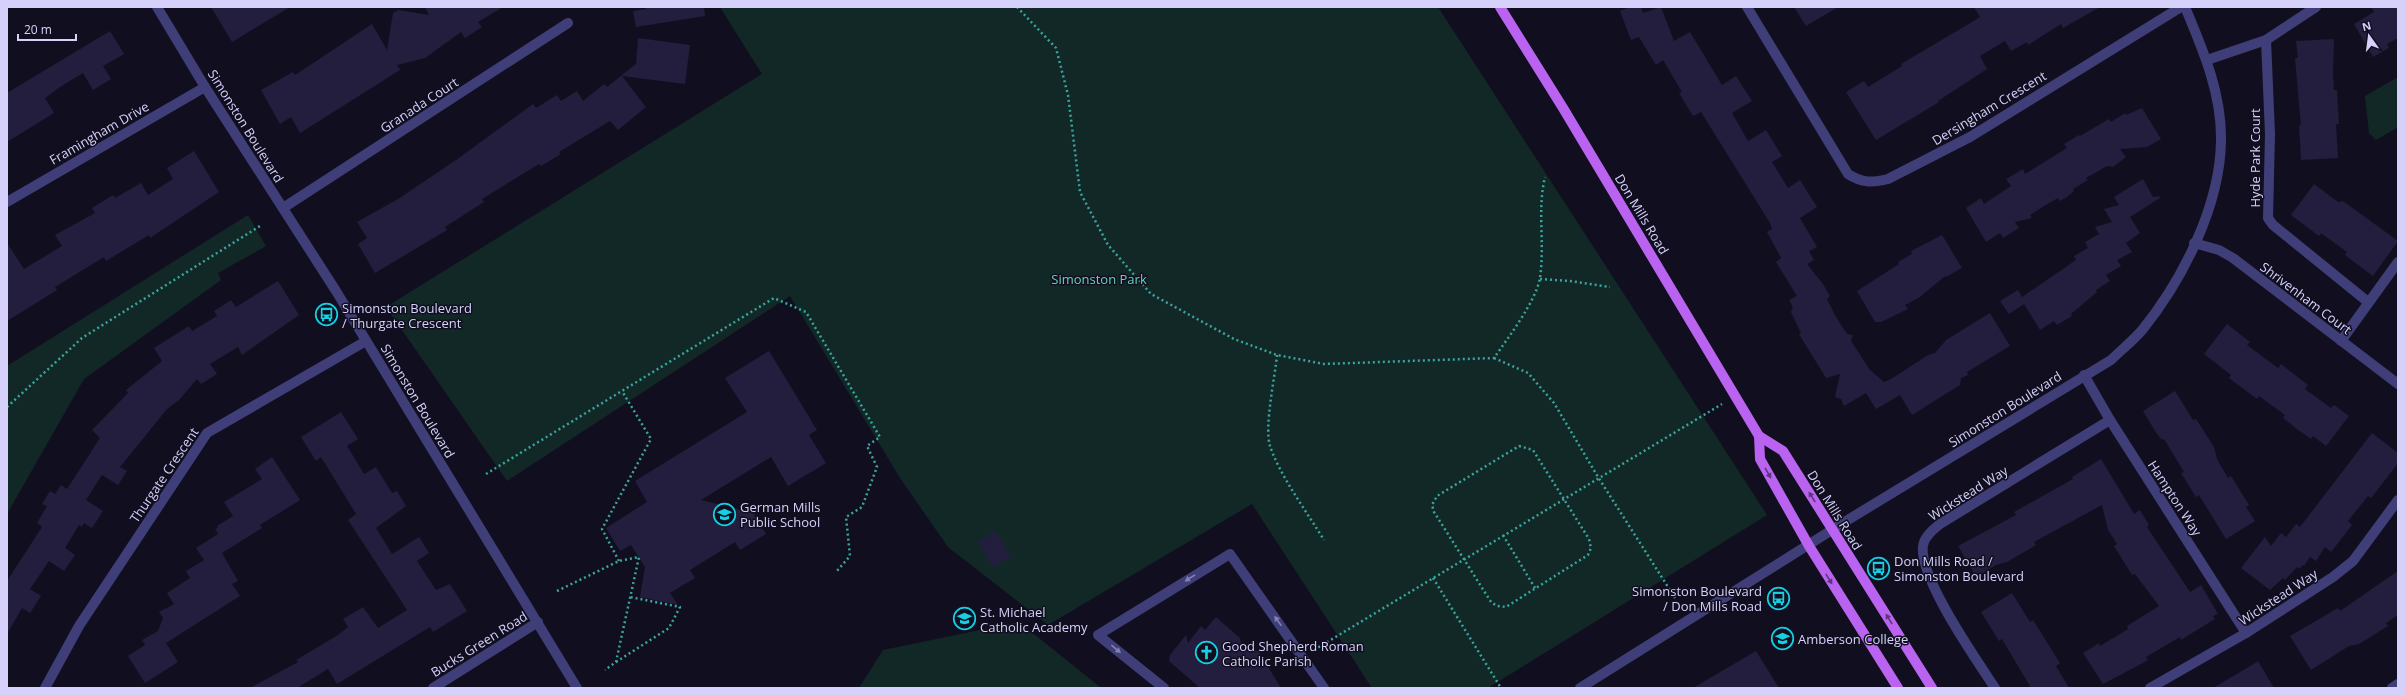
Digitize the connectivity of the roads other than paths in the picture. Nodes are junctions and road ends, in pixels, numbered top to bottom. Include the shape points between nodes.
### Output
1 (157, 7) edge
2 (1500, 7) edge
3 (1747, 7) edge
4 (2181, 7) edge
5 (2185, 7) edge
6 (2316, 7) edge
7 (568, 24) dead end
8 (2266, 40) junction
9 (2207, 60) junction
10 (205, 87) junction
11 (7, 202) edge
12 (283, 208) junction
13 (2194, 244) junction
14 (2398, 262) edge
15 (2368, 302) junction
16 (2341, 340) junction
17 (366, 341) junction
18 (2084, 375) junction
19 (2398, 384) edge
20 (2110, 420) junction
21 (1759, 436) junction
22 (2398, 500) edge
23 (1831, 531) junction
24 (1809, 546) junction
25 (538, 622) junction
26 (2246, 633) junction
27 (2398, 684) edge
28 (45, 688) edge
29 (433, 688) edge
30 (577, 688) edge
31 (1164, 688) edge
32 (1324, 688) edge
33 (1580, 688) edge
34 (1898, 688) edge
35 (1932, 688) edge
36 (1995, 688) edge
37 (2150, 688) edge
38 (2392, 688) edge

1 - 10 street, Simonston Boulevard
2 - 21 main road, Don Mills Road via 1567,114
3 - 4 street, Dersingham Crescent via 1848,174 1859,180 1874,183 1888,179 1970,137
5 - 9 street, Simonston Boulevard
6 - 8 street
7 - 12 street, Granada Court
8 - 9 street
8 - 15 street, Hyde Park Court via 2270,134 2268,218 2273,225
9 - 13 street, Simonston Boulevard via 2216,97 2221,140 2216,187
10 - 11 street, Framingham Drive
10 - 12 street, Simonston Boulevard
12 - 17 street, Simonston Boulevard
13 - 16 street, Shrivenham Court via 2219,250 2233,258
13 - 18 street, Simonston Boulevard via 2176,283 2142,330 2111,360
14 - 15 street
15 - 16 street
16 - 19 street, Shrivenham Court
17 - 25 street, Simonston Boulevard
17 - 28 street, Thurgate Crescent via 207,433 79,626
18 - 20 street, Hampton Way
18 - 23 street, Simonston Boulevard
20 - 26 street, Hampton Way
20 - 36 street, Wickstead Way via 1940,524 1930,532 1924,543 1923,555 1928,575 1954,625
23 -> 21 main road, Don Mills Road via 1783,451
21 -> 24 main road, Don Mills Road via 1760,459
22 - 26 street, Wickstead Way via 2353,561 2333,577
23 - 24 street, Simonston Boulevard
35 -> 23 main road, Don Mills Road
24 - 33 street, Simonston Boulevard
24 -> 34 main road, Don Mills Road
25 - 29 street, Bucks Green Road
25 - 30 street, Simonston Boulevard
26 - 37 street, Wickstead Way
27 - 38 street
32 -> 31 street via 1230,554 1098,635

